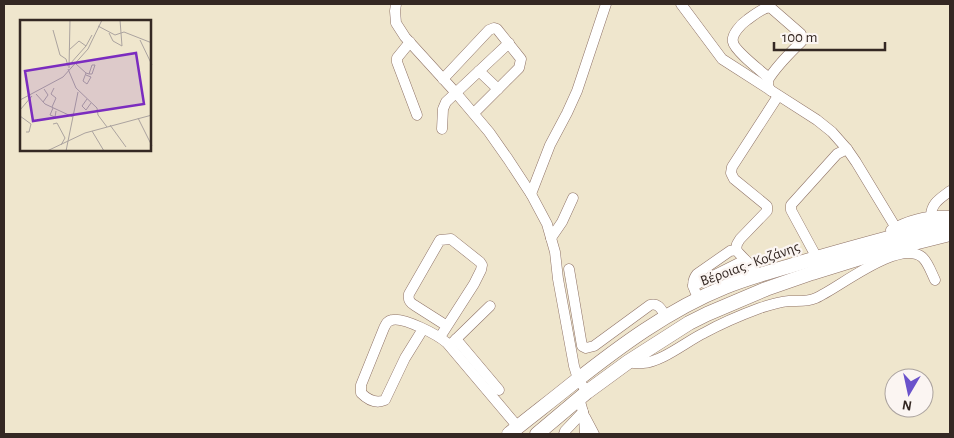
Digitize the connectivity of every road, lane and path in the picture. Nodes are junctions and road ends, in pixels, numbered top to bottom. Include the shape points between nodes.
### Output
1 (396, 4) edge
2 (606, 4) edge
3 (681, 4) edge
4 (410, 42) junction
5 (509, 43) junction
6 (479, 71) junction
7 (769, 78) junction
8 (443, 79) junction
9 (498, 89) junction
10 (456, 93) junction
11 (775, 93) junction
12 (474, 113) junction
13 (417, 116) dead end
14 (442, 129) dead end
15 (847, 149) junction
16 (950, 191) edge
17 (531, 194) junction
18 (573, 198) dead end
19 (931, 216) junction
20 (950, 216) edge
21 (950, 221) edge
22 (896, 228) junction
23 (950, 234) edge
24 (552, 238) junction
25 (847, 249) junction
26 (736, 250) junction
27 (888, 254) junction
28 (817, 258) junction
29 (746, 260) junction
30 (569, 269) dead end
31 (760, 275) junction
32 (935, 280) dead end
33 (692, 286) junction
34 (699, 299) junction
35 (490, 306) dead end
36 (666, 317) junction
37 (447, 326) junction
38 (423, 329) junction
39 (440, 337) junction
40 (452, 342) junction
41 (628, 362) junction
42 (578, 379) junction
43 (499, 390) dead end
44 (583, 404) junction
45 (514, 431) edge
46 (563, 433) edge
47 (537, 434) edge
48 (586, 434) edge
49 (594, 434) edge

1 - 4 street via 396,24
2 - 17 street via 577,91 550,145
3 - 11 street via 720,56
4 - 8 street
4 - 13 street via 397,62
5 - 6 street
5 - 8 street via 497,29 489,30
5 - 9 street via 521,63
6 - 9 street
6 - 10 street
7 - 7 street via 802,40 801,34 770,7 744,22 733,37 737,49
7 - 11 street via 768,86
8 - 10 street
9 - 12 street
10 - 12 street
10 - 14 street via 443,109
11 - 15 street via 817,120
11 - 26 street via 732,167 734,179 767,206 767,211 740,239
12 - 17 street
15 - 22 street
15 - 28 street via 837,154 791,205
16 - 19 street via 932,207
17 - 24 street
18 - 24 street
19 - 20 street
19 - 22 street
21 - 25 main road, Βέροιας - Κοζάνης
22 - 25 street
23 - 27 main road, Βέροιας - Κοζάνης
24 - 42 street
25 - 28 main road, Βέροιας - Κοζάνης
26 - 29 street
26 - 33 street via 726,253 697,274
27 - 32 street via 920,256
27 - 41 main road, Βέροιας - Κοζάνης via 766,289 729,304 689,323
27 - 41 street via 814,299 781,302 762,308 711,329 656,360 643,364
28 - 31 main road, Βέροιας - Κοζάνης
29 - 31 street
29 - 33 street
30 - 36 street via 582,346 586,348 594,346 654,303
31 - 34 main road, Βέροιας - Κοζάνης
33 - 34 street
34 - 36 main road, Βέροιας - Κοζάνης
35 - 40 street
36 - 42 main road, Βέροιας - Κοζάνης
37 - 37 street via 474,284 482,265 451,239 440,240 408,298
37 - 39 street
38 - 38 street via 396,320 386,323 361,385 361,393 366,398 377,402 385,400
38 - 39 street
39 - 40 street
40 - 43 street
40 - 45 street
41 - 44 main road, Βέροιας - Κοζάνης
42 - 44 street
42 - 45 main road, Βέροιας - Κοζάνης
44 - 46 street
44 - 47 main road, Βέροιας - Κοζάνης
44 - 48 street
44 - 49 street

